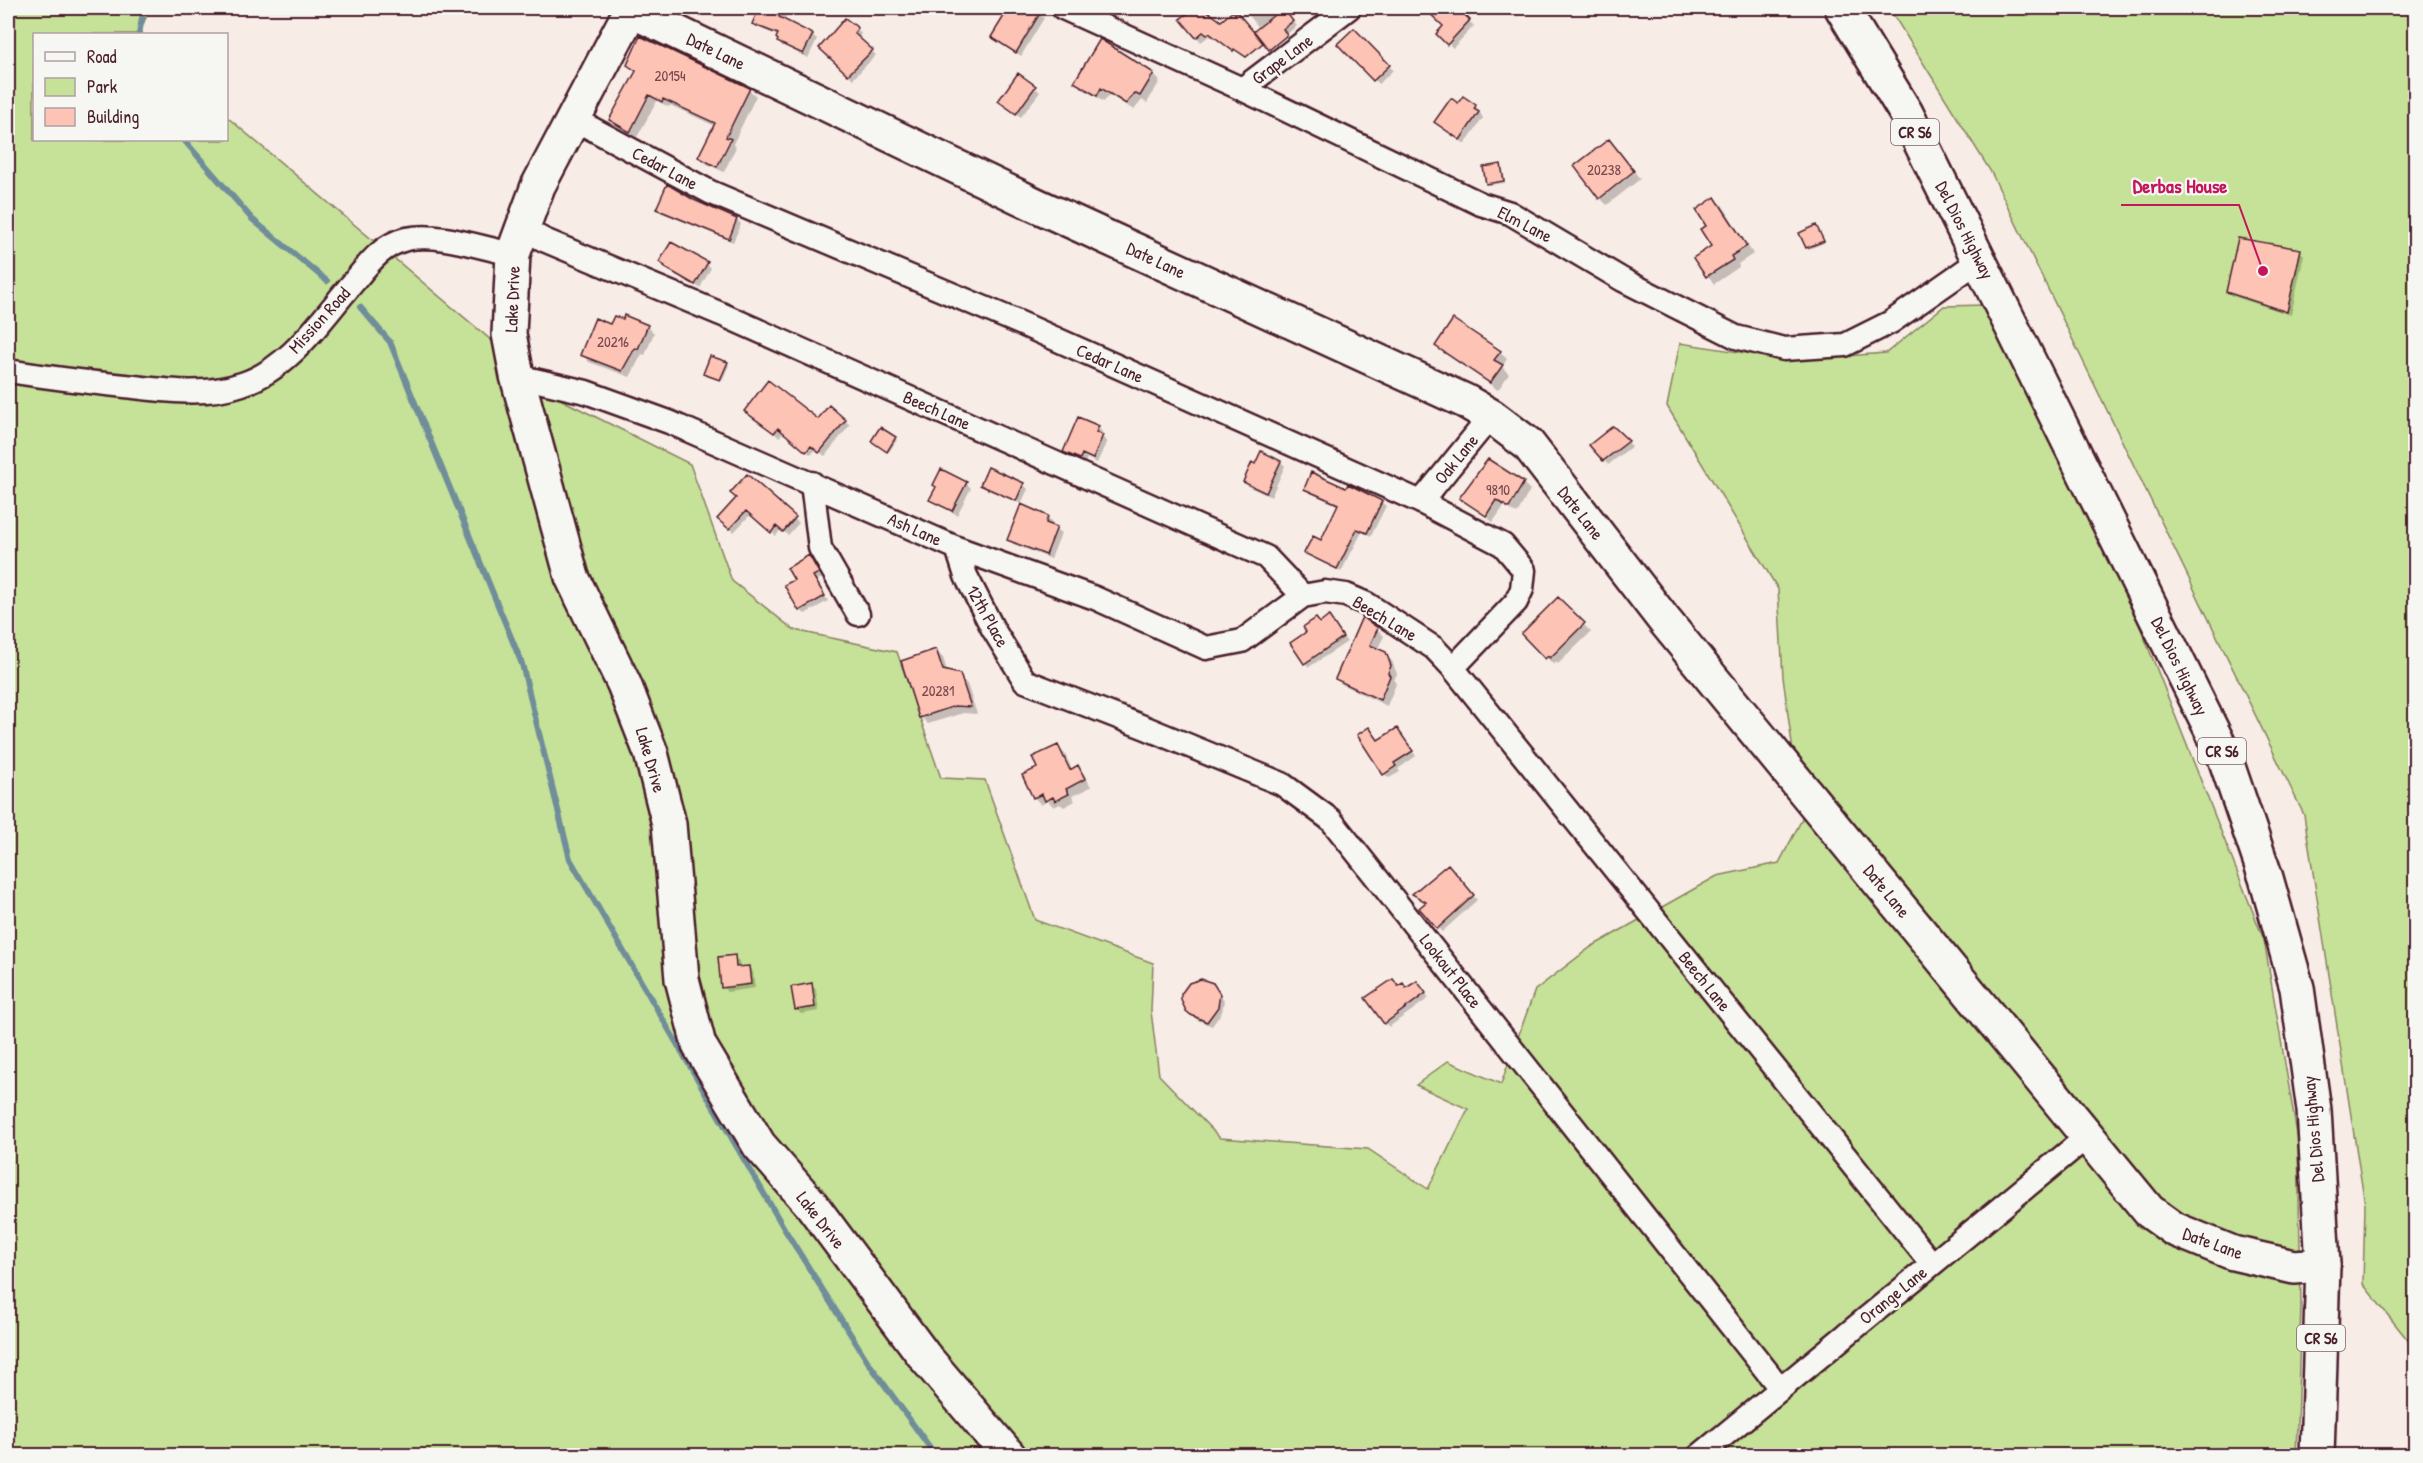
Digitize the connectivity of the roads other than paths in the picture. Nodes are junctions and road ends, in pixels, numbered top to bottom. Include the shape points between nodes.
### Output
1 (1063, 8) edge
2 (1349, 8) edge
3 (1842, 8) edge
4 (631, 9) edge
5 (1242, 89) junction
6 (572, 118) junction
7 (518, 241) junction
8 (1980, 260) junction
9 (8, 370) edge
10 (517, 376) junction
11 (1491, 416) junction
12 (812, 483) junction
13 (1421, 502) junction
14 (957, 548) junction
15 (1303, 596) junction
16 (858, 614) dead end
17 (1453, 668) junction
18 (1025, 681) joint
19 (2088, 1136) junction
20 (1932, 1264) junction
21 (2323, 1265) junction
22 (1779, 1388) junction
23 (1009, 1455) edge
24 (1699, 1455) edge
25 (2317, 1455) edge

1 - 5 street, Elm Lane
2 - 5 street, Grape Lane
3 - 8 street, Del Dios Highway / CR S6 via 1906,113
4 - 6 street, Lake Drive
4 - 11 street, Date Lane via 1036,205
5 - 8 street, Elm Lane via 1481,204 1510,213 1623,280 1736,337 1784,349 1845,345 1891,322
6 - 7 street, Lake Drive via 538,186
6 - 13 street, Cedar Lane via 710,192 1020,323
7 - 9 street, Mission Road via 424,238 393,243 376,256 300,345 261,376 243,384 180,391
7 - 10 street, Lake Drive via 509,334
7 - 15 street, Beech Lane via 544,240 732,319 1266,557
8 - 21 street, Del Dios Highway / CR S6 via 2232,777 2297,988 2314,1110
10 - 12 street, Ash Lane via 586,392 669,422
10 - 23 street, Lake Drive via 572,577 624,684 651,753 669,824 682,979 699,1045 759,1145 811,1204 925,1357
11 - 13 street, Oak Lane
11 - 19 street, Date Lane via 1528,444 1664,620
12 - 14 street, Ash Lane
12 - 16 street via 820,548
13 - 17 street, Cedar Lane via 1503,545 1524,570 1516,602
14 - 15 street, Ash Lane via 1095,598 1206,648 1242,641
14 - 18 street, 12th Place via 966,576 993,629
15 - 17 street, Beech Lane via 1325,592 1367,604 1434,648
17 - 20 street, Beech Lane
18 - 22 street, Lookout Place via 1282,784 1331,820
19 - 20 street, Orange Lane
19 - 21 street, Date Lane via 2149,1211 2174,1229 2233,1253 2294,1267
20 - 22 street, Orange Lane
21 - 25 street, Del Dios Highway / CR S6
22 - 24 street, Orange Lane

